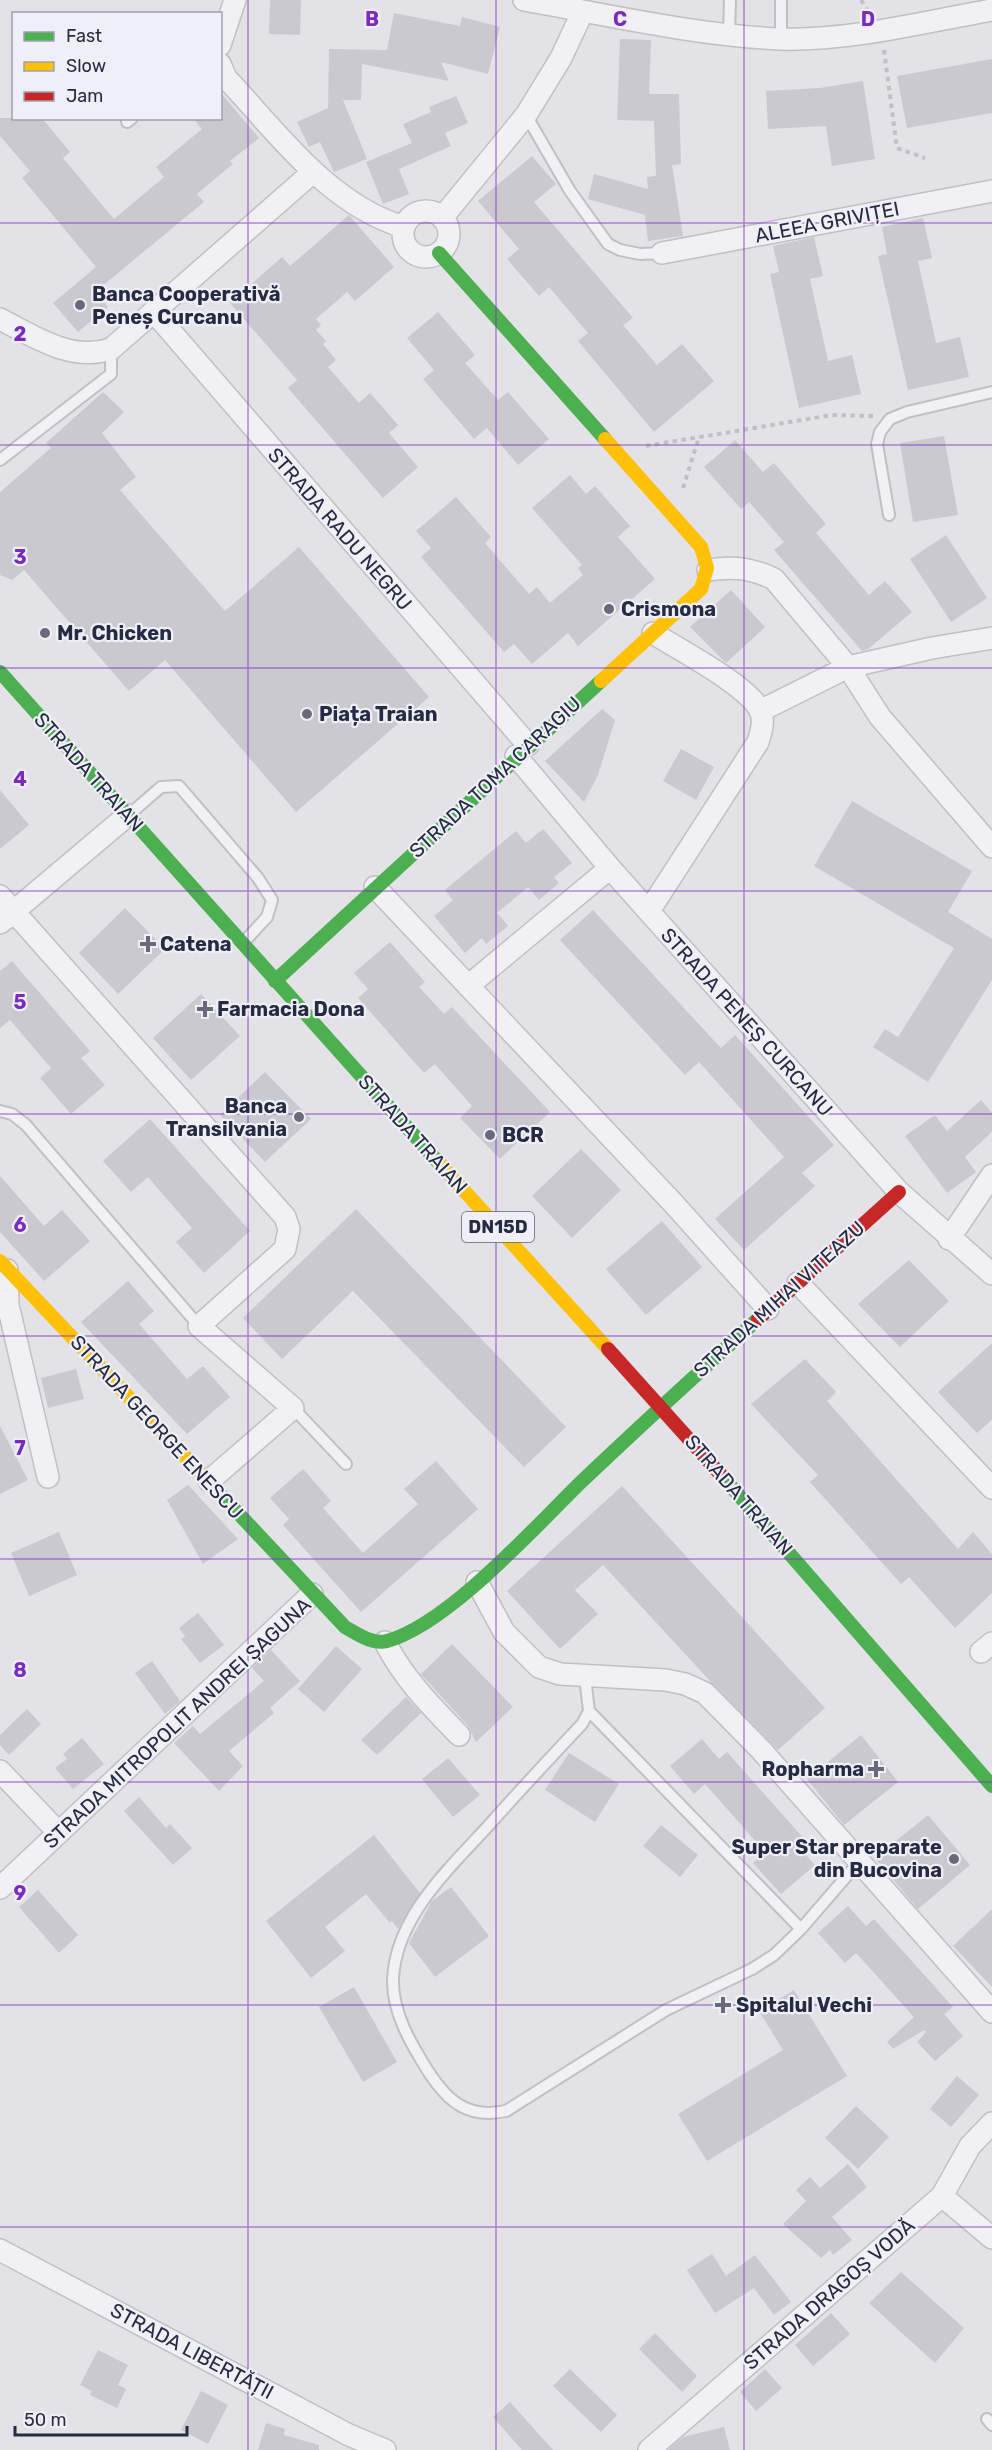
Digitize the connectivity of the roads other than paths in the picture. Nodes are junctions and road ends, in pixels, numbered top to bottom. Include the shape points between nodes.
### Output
1 (235, 0) edge
2 (524, 0) edge
3 (730, 0) edge
4 (781, 0) edge
5 (992, 10) edge
6 (583, 11) junction
7 (729, 33) junction
8 (222, 39) edge
9 (781, 39) junction
10 (222, 69) edge
11 (526, 115) junction
12 (313, 172) junction
13 (992, 191) edge
14 (442, 218) junction
15 (404, 227) junction
16 (439, 253) junction
17 (662, 253) joint
18 (154, 312) junction
19 (0, 319) edge
20 (111, 349) junction
21 (992, 392) edge
22 (0, 460) edge
23 (889, 514) dead end
24 (708, 570) junction
25 (653, 633) junction
26 (992, 638) edge
27 (848, 667) junction
28 (0, 672) edge
29 (760, 711) junction
30 (522, 751) junction
31 (128, 815) junction
32 (992, 847) edge
33 (610, 868) junction
34 (375, 887) junction
35 (0, 896) edge
36 (650, 911) junction
37 (7, 917) edge
38 (242, 944) junction
39 (275, 981) junction
40 (468, 986) junction
41 (0, 1111) edge
42 (992, 1175) edge
43 (899, 1192) junction
44 (949, 1239) junction
45 (4, 1265) edge
46 (992, 1274) edge
47 (798, 1282) junction
48 (768, 1309) junction
49 (199, 1326) junction
50 (660, 1407) junction
51 (293, 1408) junction
52 (346, 1464) dead end
53 (48, 1478) dead end
54 (209, 1481) junction
55 (992, 1488) edge
56 (477, 1582) junction
57 (312, 1594) junction
58 (385, 1642) junction
59 (585, 1677) junction
60 (590, 1711) junction
61 (459, 1735) dead end
62 (0, 1771) edge
63 (992, 1786) edge
64 (58, 1832) junction
65 (858, 1863) junction
66 (0, 1888) edge
67 (801, 1929) junction
68 (992, 2012) edge
69 (992, 2123) edge
70 (942, 2196) junction
71 (992, 2238) edge
72 (0, 2250) edge
73 (385, 2450) edge
74 (649, 2450) edge

1 - 8 street
2 - 6 street
3 - 7 lane
4 - 9 lane
5 - 9 street via 881,30
6 - 7 street
6 - 11 street via 561,58
7 - 9 street
10 - 12 street via 226,78
11 - 14 street
11 - 17 lane via 570,191 608,244 640,254
12 - 15 street via 360,208 382,221
12 - 18 street
13 - 17 street, ALEEA GRIVIȚEI
14 - 15 street via 428,211 420,212 407,220
14 - 16 street via 448,240
15 - 16 street via 404,241 412,253 426,257
16 - 24 street via 701,547
18 - 20 street
18 - 30 street, STRADA RADU NEGRU
19 - 20 street via 54,347 99,353
20 - 22 lane via 111,374
21 - 23 lane via 890,419 877,444
24 - 25 street, STRADA TOMA CARAGIU via 701,589
24 - 27 street via 740,567 774,579
25 - 29 street via 737,687
25 - 30 street, STRADA TOMA CARAGIU
26 - 27 street
27 - 29 street
27 - 32 street via 880,717
28 - 31 street, STRADA TRAIAN / DN15D
29 - 36 street via 763,725 758,742
30 - 33 street, STRADA PENEȘ CURCANU
30 - 34 street, STRADA TOMA CARAGIU
31 - 37 street
31 - 38 street, STRADA TRAIAN / DN15D
31 - 38 lane via 161,787 179,786 258,878 272,900 267,917
33 - 36 street, STRADA PENEȘ CURCANU
33 - 40 street
34 - 39 street, STRADA TOMA CARAGIU
34 - 40 street
35 - 37 street
36 - 43 street, STRADA PENEȘ CURCANU
37 - 49 street via 285,1217 289,1229 285,1249
38 - 39 street, STRADA TRAIAN / DN15D
39 - 50 street, STRADA TRAIAN / DN15D
40 - 48 street
41 - 49 lane via 12,1114 26,1125
42 - 44 street
43 - 44 street, STRADA PENEȘ CURCANU
43 - 47 street, STRADA MIHAI VITEAZU
44 - 46 street, STRADA PENEȘ CURCANU
45 - 53 street via 8,1305
45 - 54 street, STRADA GEORGE ENESCU
47 - 48 street, STRADA MIHAI VITEAZU
47 - 55 street
48 - 50 street, STRADA MIHAI VITEAZU
49 - 51 street
50 - 56 street
50 - 63 street, STRADA TRAIAN / DN15D
51 - 52 lane
51 - 54 street
54 - 57 street, STRADA GEORGE ENESCU
56 - 58 street via 428,1624
56 - 59 street via 504,1632 532,1662 560,1674
57 - 58 street, STRADA MITROPOLIT ANDREI ȘAGUNA via 345,1627 364,1638
57 - 64 street, STRADA MITROPOLIT ANDREI ȘAGUNA
58 - 61 street via 418,1694
59 - 60 lane
59 - 65 street via 666,1680 705,1693 761,1750
60 - 67 lane
60 - 67 lane via 431,1888 396,1957 395,2003 406,2032 429,2073 451,2100 470,2112 488,2115 506,2110 666,2010 774,1955
62 - 64 street
64 - 66 street, STRADA MITROPOLIT ANDREI ȘAGUNA
65 - 67 lane
65 - 68 street
69 - 70 street, STRADA DRAGOȘ VODĂ via 970,2146
70 - 71 street
70 - 74 street, STRADA DRAGOȘ VODĂ
72 - 73 street, STRADA LIBERTĂȚII via 349,2435

